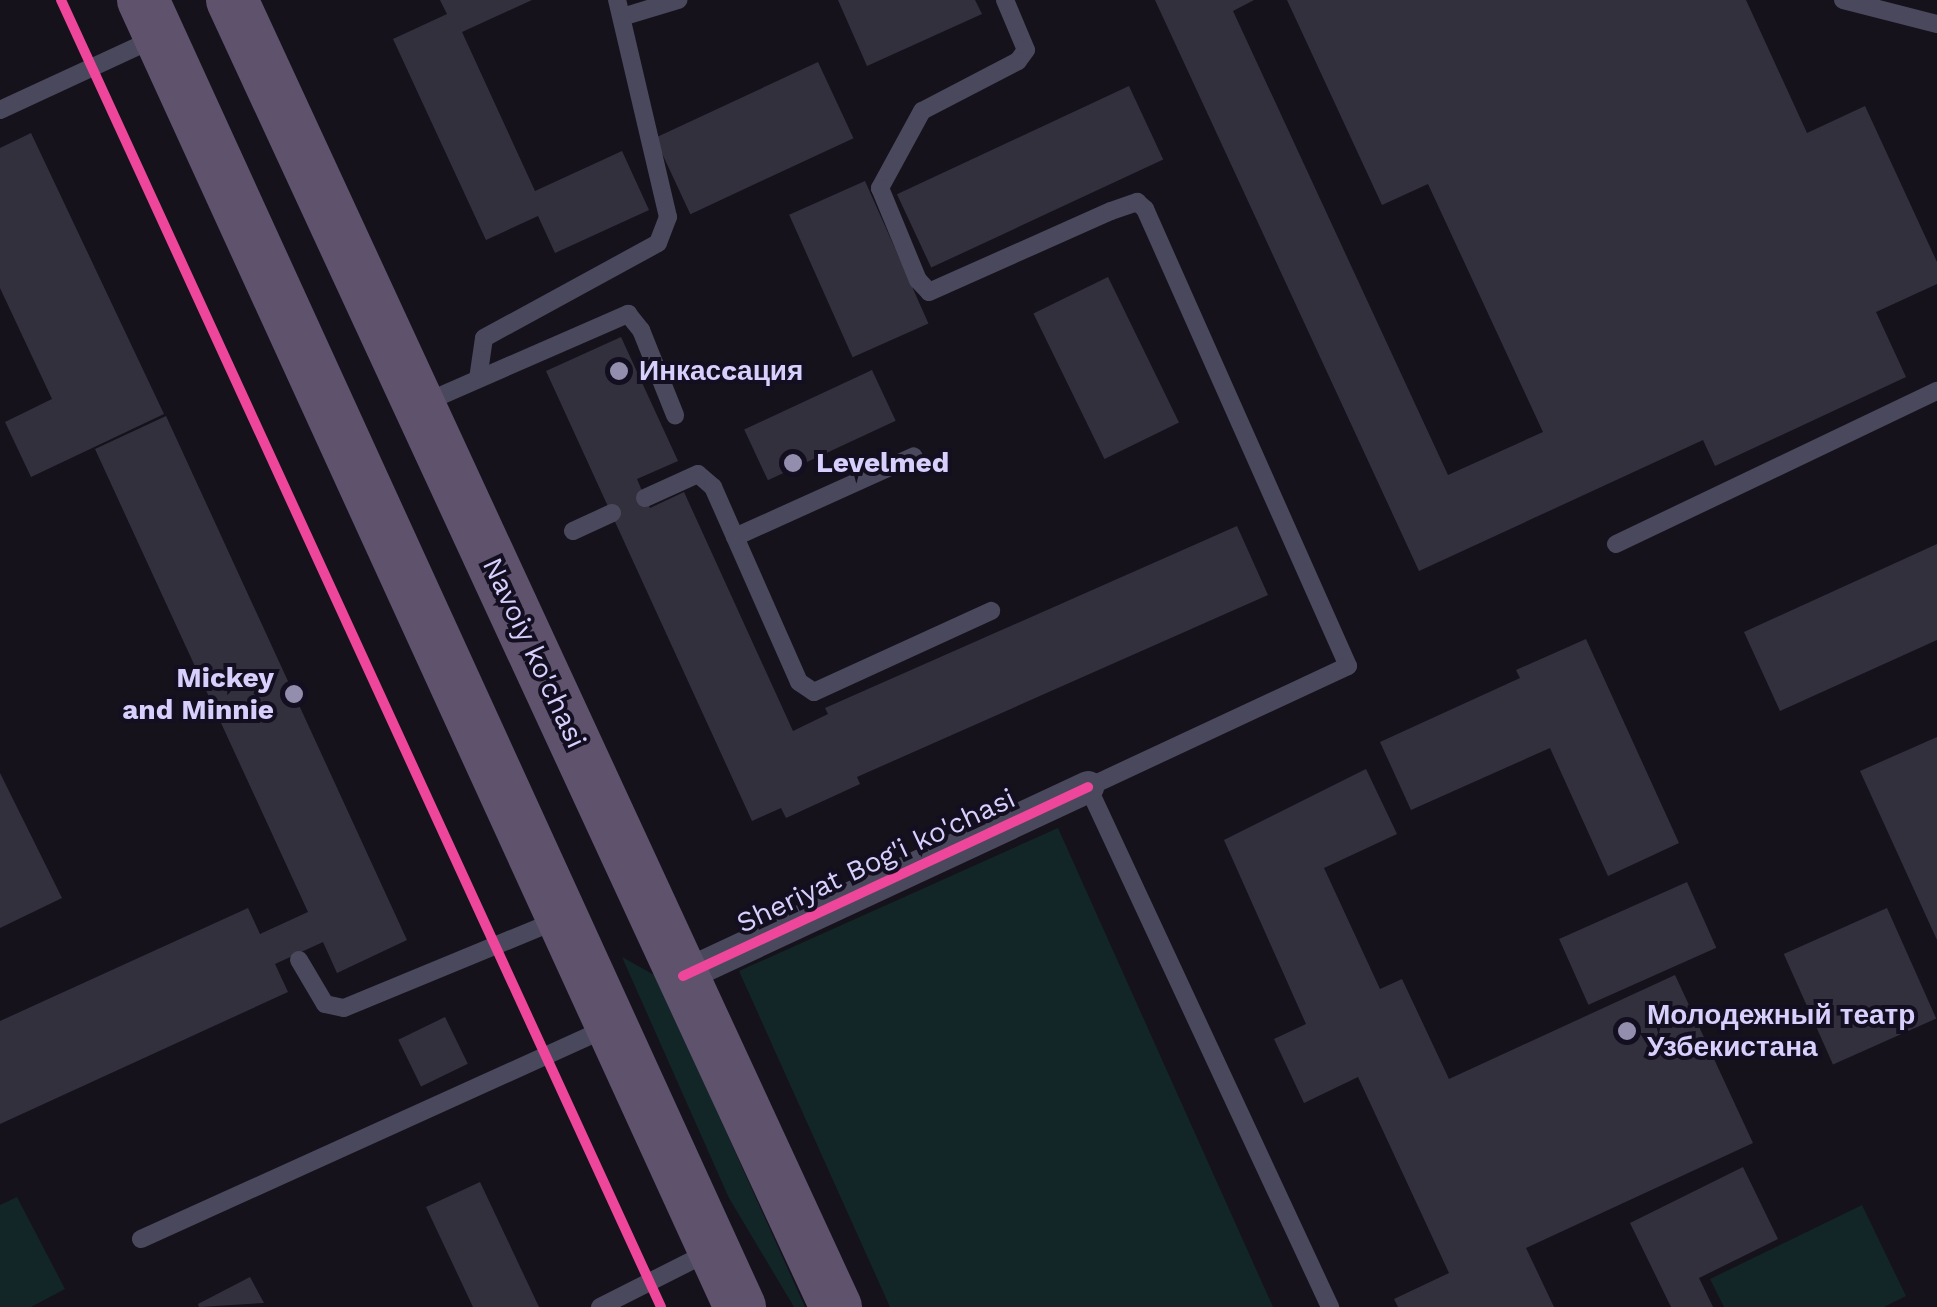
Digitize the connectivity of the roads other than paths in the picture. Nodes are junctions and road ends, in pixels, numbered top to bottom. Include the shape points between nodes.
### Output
1 (232, 0) edge
2 (678, 0) edge
3 (1005, 0) edge
4 (1843, 0) edge
5 (619, 8) edge
6 (151, 18) edge
7 (1937, 24) edge
8 (0, 110) edge
9 (478, 379) junction
10 (1937, 391) edge
11 (419, 405) junction
12 (675, 415) dead end
13 (914, 456) dead end
14 (645, 498) dead end
15 (612, 513) dead end
16 (572, 532) dead end
17 (736, 537) junction
18 (1616, 544) dead end
19 (991, 611) dead end
20 (1088, 787) junction
21 (643, 890) junction
22 (565, 922) junction
23 (299, 960) dead end
24 (683, 976) junction
25 (612, 1025) junction
26 (140, 1239) dead end
27 (714, 1250) junction
28 (600, 1307) edge
29 (740, 1307) edge
30 (836, 1307) edge
31 (1330, 1307) edge

1 - 11 main road, Navoiy ko'chasi
2 - 5 lane
3 - 20 lane, Sheriyat Bog'i ko'chasi via 1026,50 1018,61 922,111 880,188 918,280 930,292 1110,211 1137,202 1146,209 1348,666
4 - 7 lane
5 - 9 lane via 668,217 658,242 484,338
6 - 8 lane
6 - 22 main road
9 - 11 lane
9 - 12 lane via 628,314 641,330
10 - 18 lane
11 - 21 main road, Navoiy ko'chasi
13 - 17 lane
14 - 17 lane via 698,474 713,487
15 - 16 lane
17 - 19 lane via 799,682 814,692
20 - 24 street, Sheriyat Bog'i ko'chasi
20 - 31 lane
21 - 22 main road via 645,910 633,924 585,944
21 - 24 main road, Navoiy ko'chasi
22 - 23 lane via 344,1008 325,1004
22 - 25 main road
24 - 30 main road, Navoiy ko'chasi
25 - 26 lane
25 - 27 main road
27 - 28 lane
27 - 29 main road

